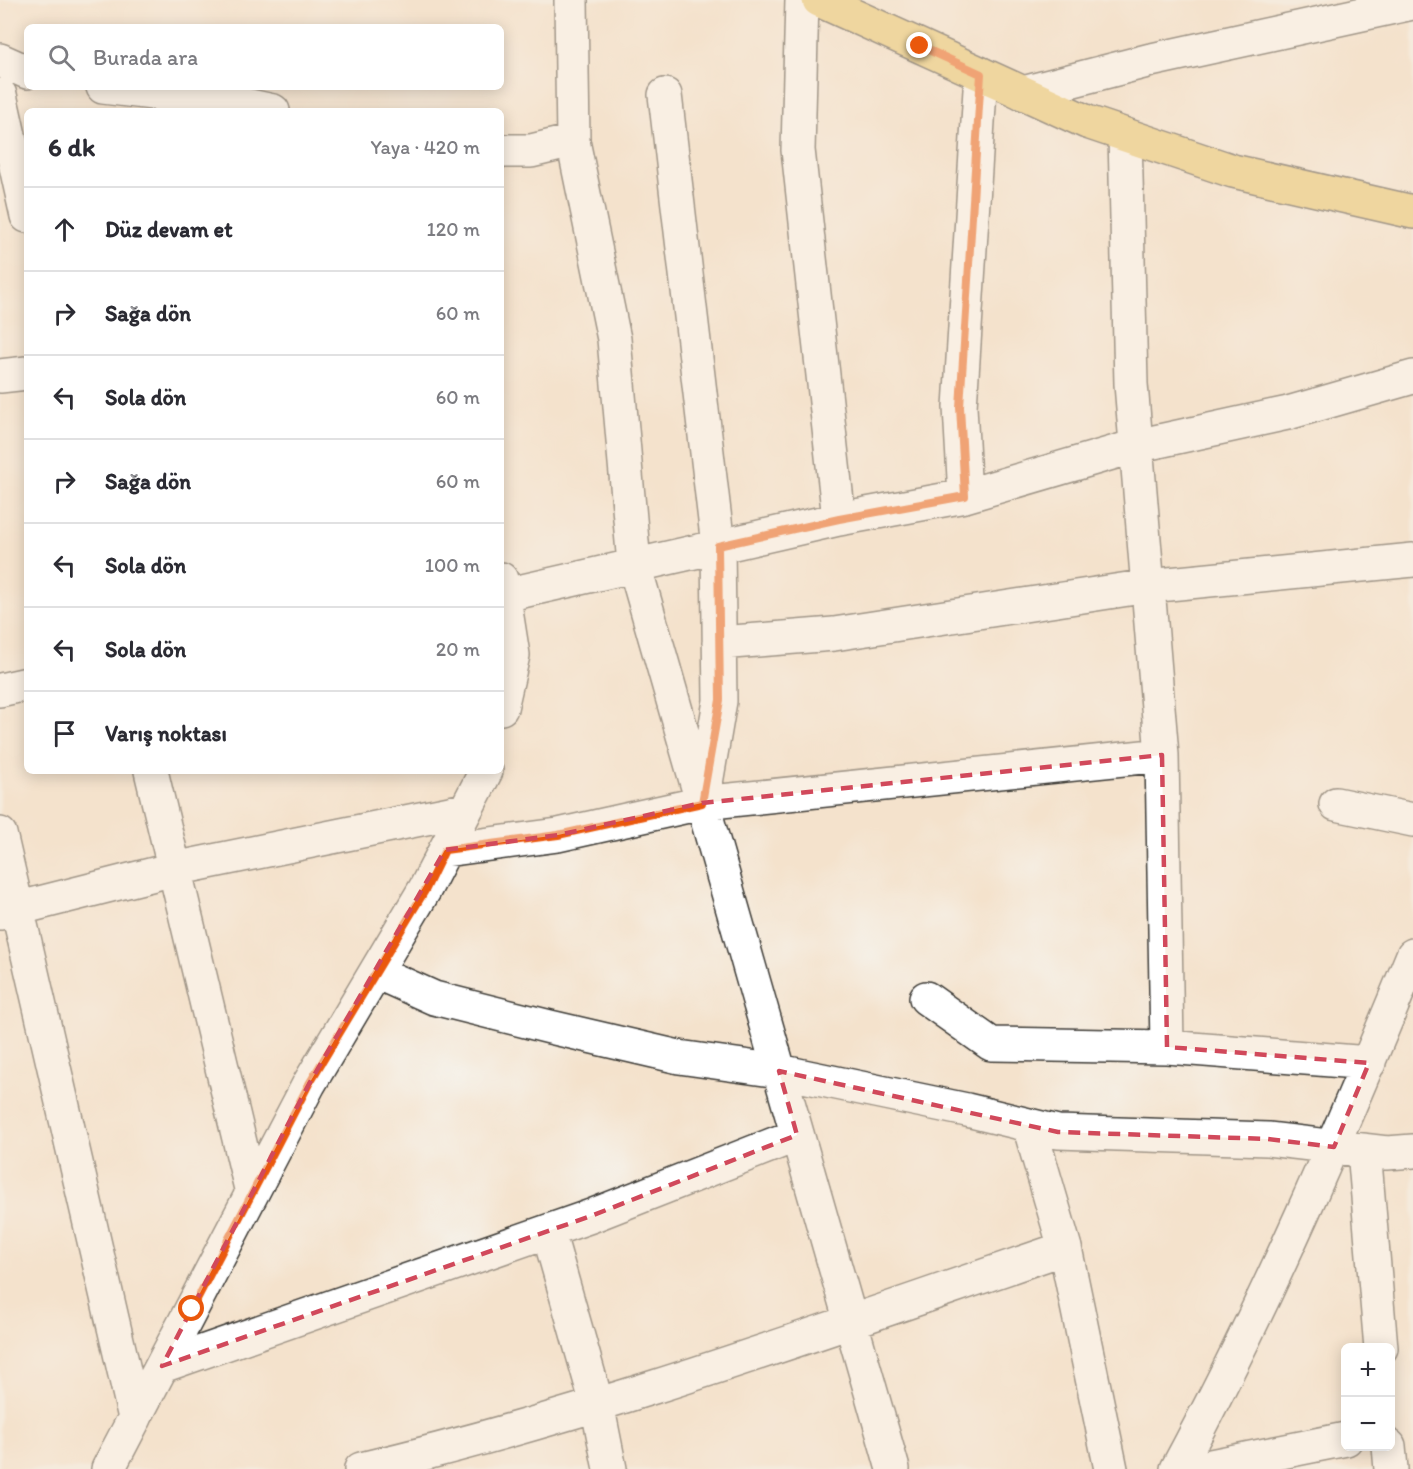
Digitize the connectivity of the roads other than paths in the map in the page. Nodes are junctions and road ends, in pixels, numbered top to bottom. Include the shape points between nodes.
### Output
1 (571, 0) edge
2 (802, 0) edge
3 (833, 3) edge
4 (1413, 3) edge
5 (0, 60) edge
6 (24, 71) edge
7 (981, 74) junction
8 (128, 90) edge
9 (1023, 93) junction
10 (0, 95) edge
11 (665, 95) dead end
12 (259, 108) edge
13 (1125, 135) junction
14 (573, 141) junction
15 (504, 151) edge
16 (24, 203) edge
17 (1413, 212) edge
18 (24, 373) edge
19 (0, 376) edge
20 (1413, 377) edge
21 (1136, 446) junction
22 (965, 496) junction
23 (839, 519) junction
24 (718, 546) junction
25 (1413, 560) edge
26 (634, 564) junction
27 (1148, 585) junction
28 (504, 590) edge
29 (504, 602) edge
30 (719, 643) junction
31 (24, 685) edge
32 (0, 690) edge
33 (504, 695) edge
34 (1162, 755) junction
35 (152, 774) edge
36 (484, 774) edge
37 (702, 803) junction
38 (1336, 804) dead end
39 (465, 810) junction
40 (1413, 820) edge
41 (0, 834) edge
42 (445, 850) junction
43 (174, 868) junction
44 (8, 911) edge
45 (1413, 955) edge
46 (376, 972) junction
47 (926, 998) dead end
48 (1167, 1047) junction
49 (1369, 1063) junction
50 (780, 1071) junction
51 (1029, 1125) junction
52 (797, 1135) junction
53 (1349, 1148) junction
54 (1413, 1151) edge
55 (252, 1193) junction
56 (548, 1232) junction
57 (1065, 1248) junction
58 (851, 1321) junction
59 (1380, 1343) edge
60 (162, 1366) junction
61 (597, 1404) junction
62 (135, 1418) junction
63 (1341, 1440) edge
64 (1389, 1451) edge
65 (108, 1469) edge
66 (361, 1469) edge
67 (610, 1469) edge
68 (893, 1469) edge
69 (1111, 1469) edge
70 (1177, 1469) edge
71 (1196, 1469) edge
72 (1391, 1469) edge

1 - 14 street
2 - 23 street via 798,150
3 - 7 main road
4 - 9 street via 1150,60
5 - 6 street
7 - 9 main road
7 - 22 street via 960,407
8 - 12 street
9 - 13 main road
10 - 16 street
11 - 24 street
13 - 17 main road via 1233,171
13 - 21 street
14 - 15 street via 531,151
14 - 26 street via 614,339
18 - 19 street
20 - 21 street via 1288,413
21 - 22 street
21 - 27 street
22 - 23 street
23 - 24 street
24 - 26 street
24 - 30 street
25 - 27 street
26 - 28 street
26 - 37 street
27 - 30 street via 834,633
27 - 34 street
29 - 33 street via 513,655
30 - 37 street via 720,700
31 - 32 street
34 - 37 street
34 - 48 street
35 - 43 street
36 - 39 street
37 - 42 street via 558,835
37 - 50 street
38 - 40 street
39 - 42 street
39 - 43 street
41 - 44 street
42 - 46 street
43 - 44 street
43 - 55 street
44 - 62 street
45 - 49 street
46 - 50 street via 434,998 550,1027 679,1057
46 - 55 street via 309,1084
47 - 48 street via 991,1044
48 - 49 street
49 - 53 street
50 - 51 street
50 - 52 street
51 - 53 street via 1058,1132 1268,1139
51 - 57 street
52 - 56 street
52 - 58 street
53 - 54 street via 1387,1153
53 - 59 street
53 - 70 street
55 - 60 street
56 - 60 street
56 - 61 street
57 - 58 street
57 - 69 street
58 - 61 street
58 - 68 street
60 - 62 street
61 - 66 street via 452,1448
61 - 67 street
62 - 65 street
63 - 71 street
64 - 72 street

